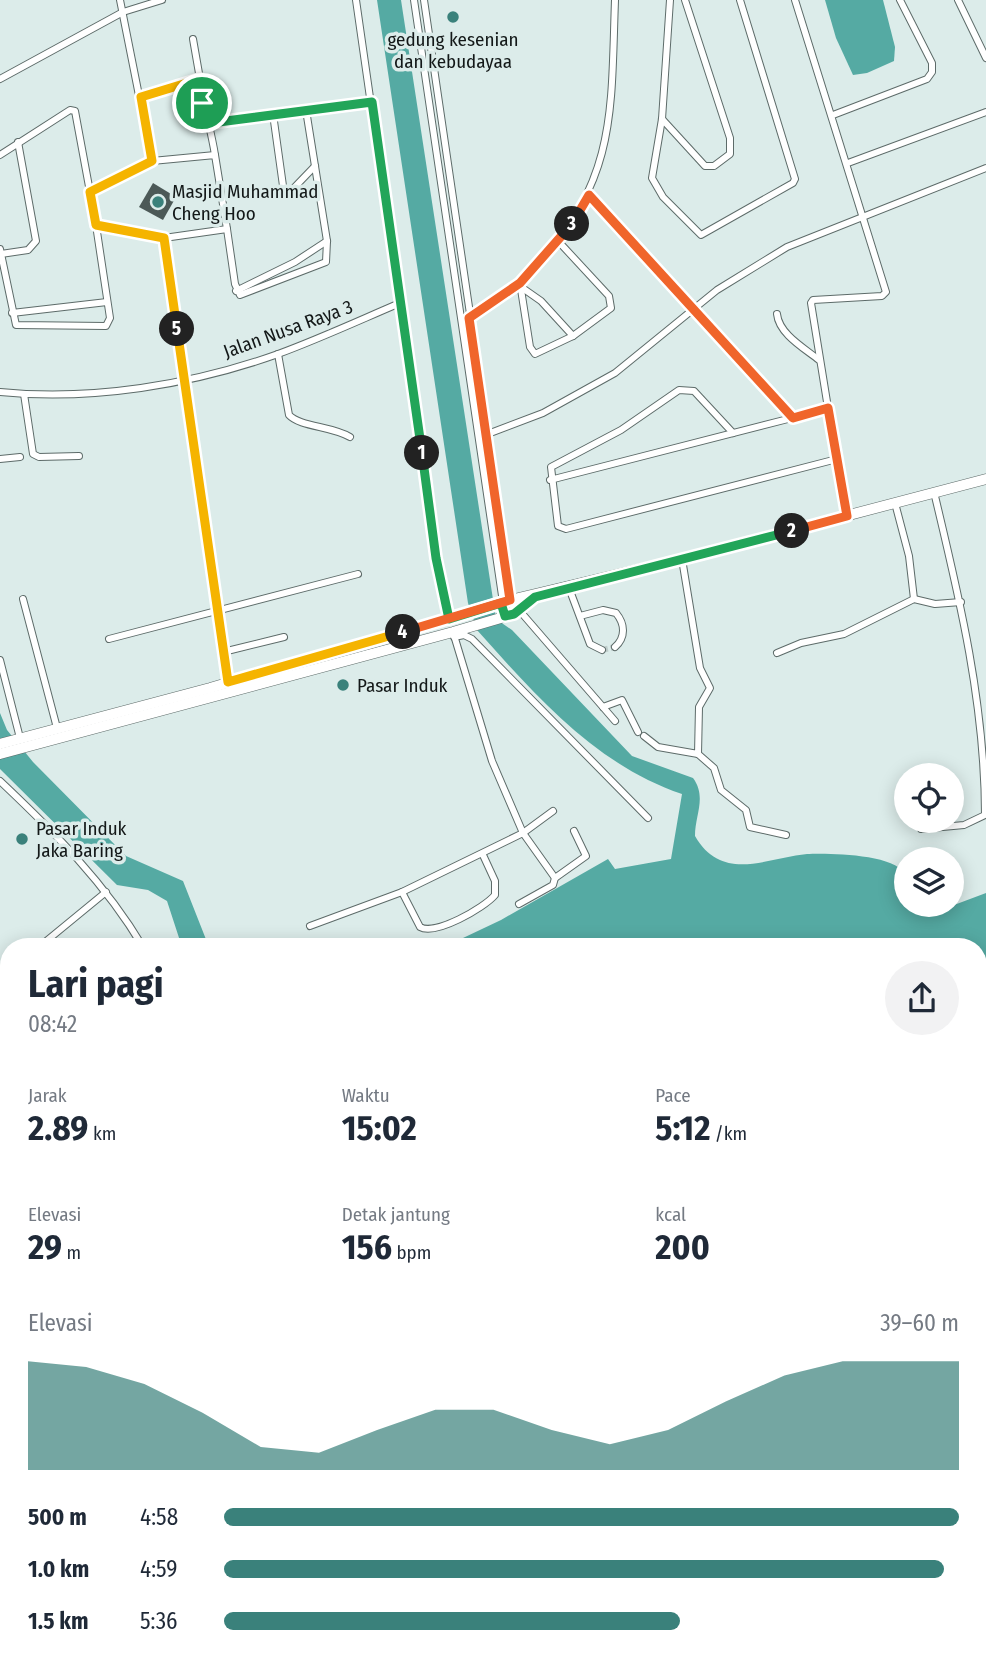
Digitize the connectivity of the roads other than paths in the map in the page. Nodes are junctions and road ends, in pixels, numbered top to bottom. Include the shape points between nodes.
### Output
1 (120, 0) edge
2 (162, 0) edge
3 (356, 0) edge
4 (414, 0) edge
5 (424, 0) edge
6 (615, 0) edge
7 (670, 0) edge
8 (685, 0) edge
9 (740, 0) edge
10 (795, 0) edge
11 (901, 0) edge
12 (958, 0) edge
13 (123, 12) junction
14 (193, 39) dead end
15 (986, 58) edge
16 (0, 79) edge
17 (200, 79) junction
18 (141, 97) junction
19 (372, 102) junction
20 (306, 110) junction
21 (986, 112) edge
22 (273, 114) junction
23 (833, 115) junction
24 (662, 119) junction
25 (211, 123) junction
26 (18, 142) junction
27 (0, 155) edge
28 (215, 155) junction
29 (152, 161) junction
30 (848, 163) junction
31 (315, 166) junction
32 (986, 168) edge
33 (90, 192) junction
34 (589, 195) junction
35 (864, 215) junction
36 (96, 225) junction
37 (227, 229) junction
38 (164, 238) junction
39 (327, 241) junction
40 (559, 242) junction
41 (0, 252) edge
42 (520, 285) junction
43 (236, 291) junction
44 (107, 302) junction
45 (400, 303) junction
46 (693, 310) junction
47 (12, 313) junction
48 (777, 314) dead end
49 (465, 319) junction
50 (573, 336) junction
51 (278, 354) junction
52 (819, 360) junction
53 (184, 379) junction
54 (0, 392) edge
55 (24, 394) junction
56 (828, 408) junction
57 (793, 418) junction
58 (733, 433) junction
59 (483, 435) junction
60 (351, 437) dead end
61 (79, 456) dead end
62 (20, 457) dead end
63 (837, 458) junction
64 (0, 459) edge
65 (986, 479) edge
66 (550, 480) junction
67 (934, 492) junction
68 (895, 503) junction
69 (847, 516) junction
70 (682, 559) junction
71 (358, 574) dead end
72 (569, 588) junction
73 (535, 597) junction
74 (23, 599) dead end
75 (914, 599) junction
76 (502, 603) junction
77 (961, 603) junction
78 (218, 612) junction
79 (509, 615) junction
80 (580, 616) junction
81 (449, 619) junction
82 (454, 634) junction
83 (284, 637) dead end
84 (109, 639) dead end
85 (615, 647) dead end
86 (602, 650) dead end
87 (223, 652) junction
88 (777, 653) dead end
89 (0, 660) edge
90 (230, 687) junction
91 (603, 707) junction
92 (615, 721) dead end
93 (57, 728) junction
94 (21, 742) junction
95 (0, 744) edge
96 (0, 754) edge
97 (698, 754) junction
98 (0, 781) edge
99 (553, 811) dead end
100 (985, 816) edge
101 (648, 818) dead end
102 (964, 825) edge
103 (986, 825) edge
104 (574, 831) dead end
105 (523, 833) junction
106 (786, 835) dead end
107 (482, 855) junction
108 (555, 878) junction
109 (106, 892) junction
110 (402, 892) junction
111 (520, 904) dead end
112 (310, 926) dead end
113 (49, 938) edge
114 (137, 938) edge

1 - 13 street
2 - 13 street
3 - 19 street
4 - 49 street
5 - 49 street
6 - 34 street via 608,124
7 - 24 street
8 - 24 street via 730,138 730,154 705,166
9 - 24 street via 794,171 793,183 706,234 696,234 652,178
10 - 23 street
11 - 23 street via 932,62 932,72 927,79
12 - 15 street
13 - 16 street
13 - 18 street
14 - 17 street
17 - 18 street
17 - 25 street via 202,103
18 - 29 street
19 - 20 street
19 - 45 street
20 - 22 street
20 - 31 street
21 - 30 street
22 - 25 street
22 - 31 street via 284,193
23 - 30 street
25 - 28 street
26 - 27 street
26 - 33 street via 75,111
26 - 41 street via 36,241 28,250
28 - 29 street
28 - 37 street
29 - 33 street
30 - 35 street
31 - 39 street
32 - 35 street
33 - 36 street
34 - 40 street
34 - 46 street
35 - 46 street via 767,258
35 - 52 street via 886,292 882,296 813,300 809,310
36 - 38 street
36 - 44 street
37 - 38 street
37 - 43 street
38 - 53 street
39 - 43 street
39 - 43 street via 327,259 321,267 246,295
40 - 42 street
40 - 50 street via 612,303
41 - 47 street
42 - 49 street
42 - 50 street
42 - 50 street via 532,352
44 - 47 street
44 - 47 street via 110,321 106,326 19,326
45 - 51 street, Jalan Nusa Raya 3
45 - 81 street
46 - 57 street
46 - 59 street via 615,373 542,413
48 - 52 street via 786,332
49 - 59 street
51 - 53 street, Jalan Nusa Raya 3
51 - 60 street via 289,415 297,422 332,428
52 - 56 street
53 - 55 street, Jalan Nusa Raya 3 via 125,390
53 - 78 street
54 - 55 street, Jalan Nusa Raya 3
55 - 61 street via 33,454
56 - 57 street
56 - 63 street
57 - 58 street
58 - 66 street
58 - 66 street via 694,391 682,389 621,430 553,466
59 - 76 street
62 - 64 street
63 - 66 street via 566,529 556,524
63 - 69 street
65 - 67 street
67 - 68 street
67 - 77 street
68 - 69 street
68 - 75 street
69 - 70 street
70 - 72 street
70 - 97 street via 700,668 710,688 699,707
71 - 78 street
72 - 73 street
72 - 80 street
73 - 76 street
73 - 79 street
74 - 93 street
75 - 77 street
75 - 88 street via 844,634
76 - 79 street
76 - 81 street
77 - 100 street via 985,761
78 - 84 street
78 - 87 street
79 - 82 street
79 - 91 street
80 - 85 street via 603,610 616,613 623,634
80 - 86 street via 590,644
81 - 90 street
82 - 90 street
82 - 101 street via 472,639
82 - 105 street via 492,761
83 - 87 street
87 - 90 street
89 - 94 street
90 - 93 street
90 - 94 street
91 - 92 street
91 - 97 street via 622,700 641,734 658,747
93 - 94 street
94 - 95 street
94 - 96 street
97 - 106 street via 714,768 721,790 746,810 750,827
98 - 109 street via 46,824
99 - 105 street
100 - 102 street
100 - 103 street
104 - 108 street via 586,856
105 - 107 street
105 - 108 street
107 - 110 street
107 - 110 street via 495,881 495,895 439,929 420,927
108 - 111 street via 553,885
109 - 113 street
109 - 114 street
110 - 112 street

